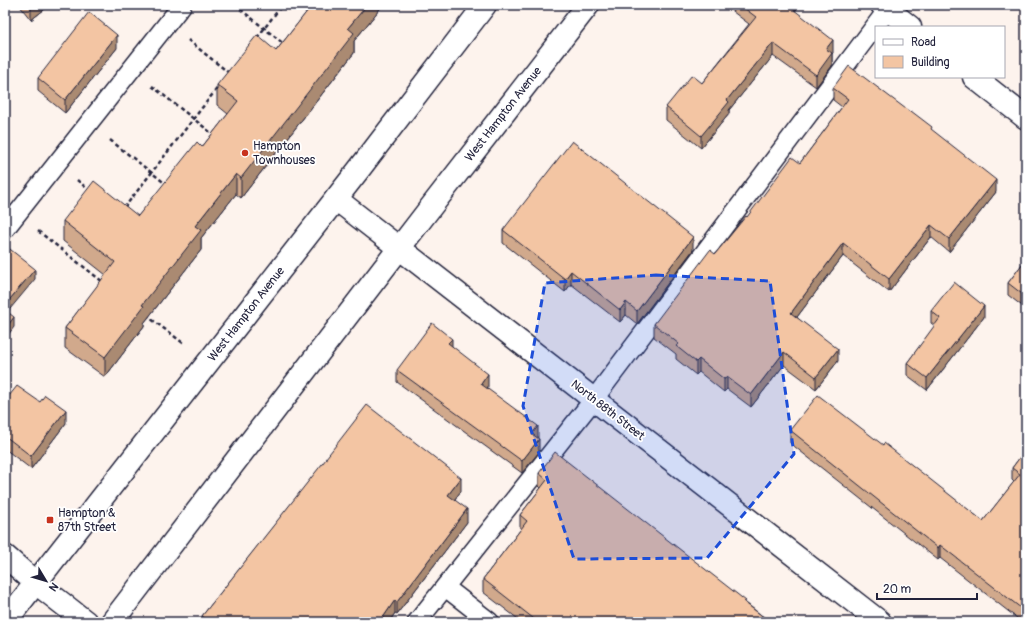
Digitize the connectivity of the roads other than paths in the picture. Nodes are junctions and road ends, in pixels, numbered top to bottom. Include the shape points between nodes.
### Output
1 (182, 5) edge
2 (485, 5) edge
3 (588, 5) edge
4 (887, 7) edge
5 (909, 26) edge
6 (975, 78) edge
7 (1026, 118) edge
8 (336, 199) junction
9 (5, 229) edge
10 (400, 248) junction
11 (594, 399) junction
12 (5, 556) edge
13 (36, 582) junction
14 (445, 587) junction
15 (5, 622) edge
16 (86, 622) edge
17 (112, 622) edge
18 (417, 622) edge
19 (490, 622) edge
20 (880, 622) edge

1 - 9 lane
2 - 8 main road, West Hampton Avenue
3 - 10 main road, West Hampton Avenue
4 - 5 main road
4 - 11 lane
6 - 7 main road
8 - 10 main road, North 88th Street
8 - 13 main road, West Hampton Avenue
10 - 11 main road, North 88th Street
10 - 17 main road, West Hampton Avenue
11 - 14 lane
11 - 20 main road, North 88th Street
12 - 13 main road
13 - 15 main road, West Hampton Avenue
13 - 16 main road
14 - 18 lane
14 - 19 lane

